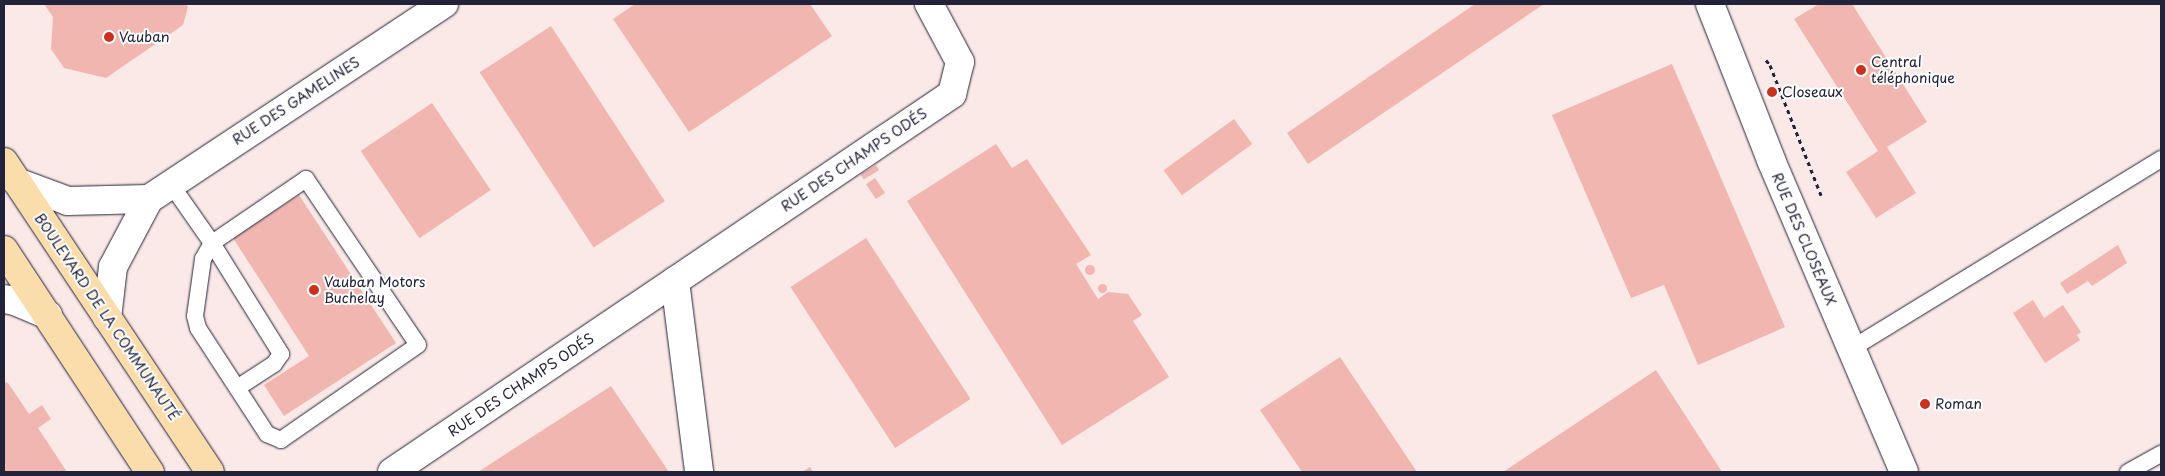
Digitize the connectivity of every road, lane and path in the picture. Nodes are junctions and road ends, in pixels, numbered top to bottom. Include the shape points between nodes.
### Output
1 (444, 4) edge
2 (929, 4) edge
3 (1710, 4) edge
4 (2161, 159) edge
5 (10, 172) edge
6 (160, 191) junction
7 (212, 243) junction
8 (4, 250) edge
9 (675, 281) junction
10 (4, 299) edge
11 (48, 316) junction
12 (107, 318) junction
13 (1851, 349) junction
14 (237, 388) junction
15 (2161, 454) edge
16 (150, 472) edge
17 (210, 472) edge
18 (392, 472) edge
19 (699, 472) edge
20 (1904, 472) edge
21 (2128, 472) edge

1 - 6 street, RUE DES GAMELINES
2 - 9 street, RUE DES CHAMPS ODÉS via 960,62 952,94
3 - 13 street, RUE DES CLOSEAUX via 1771,160
4 - 13 lane
5 - 6 street via 68,201
5 - 12 main road, BOULEVARD DE LA COMMUNAUTÉ
6 - 7 lane
6 - 12 street, RUE DES GAMELINES via 113,267
7 - 14 lane via 203,259 195,316 198,328
7 - 14 lane via 281,354 274,364
7 - 14 lane via 306,178 418,345 281,440 267,434
8 - 11 main road
9 - 18 street, RUE DES CHAMPS ODÉS
9 - 19 street
10 - 11 street
11 - 16 main road
12 - 17 main road, BOULEVARD DE LA COMMUNAUTÉ
13 - 20 street, RUE DES CLOSEAUX
15 - 21 lane

